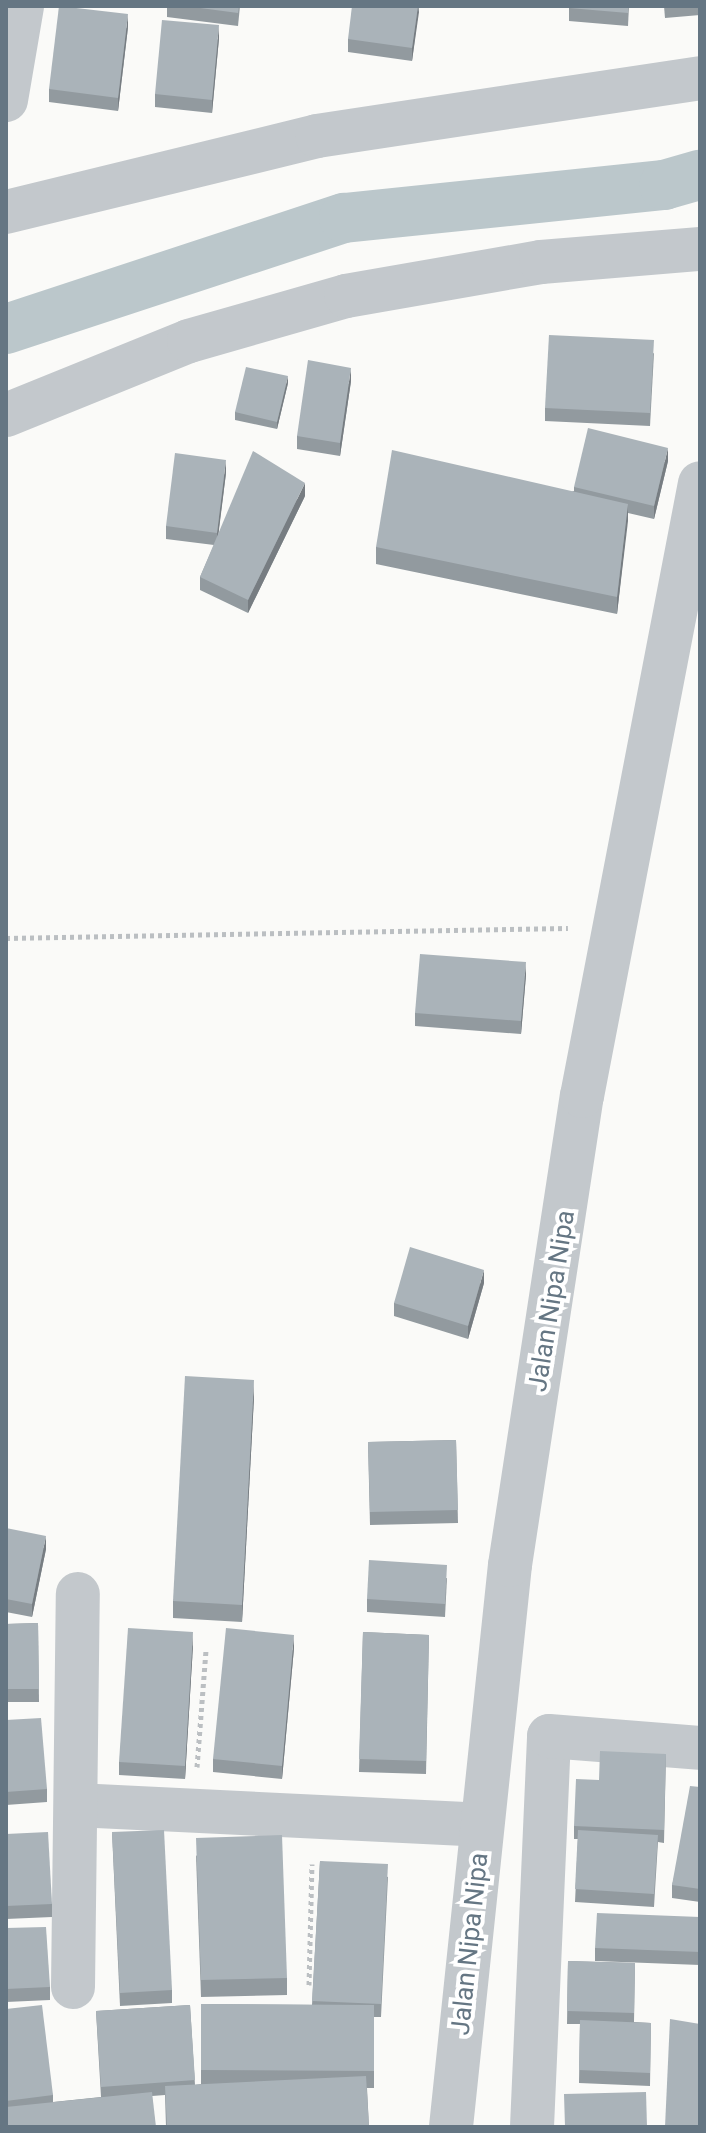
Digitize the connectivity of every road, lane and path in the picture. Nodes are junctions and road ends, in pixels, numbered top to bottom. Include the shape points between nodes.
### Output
1 (22, 6) edge
2 (700, 78) edge
3 (6, 100) edge
4 (6, 212) edge
5 (700, 249) edge
6 (6, 415) edge
7 (700, 483) edge
8 (613, 927) junction
9 (6, 938) edge
10 (78, 1594) dead end
11 (206, 1650) dead end
12 (492, 1725) junction
13 (549, 1736) junction
14 (700, 1748) edge
15 (76, 1805) junction
16 (193, 1812) junction
17 (313, 1815) junction
18 (481, 1825) junction
19 (309, 1985) edge
20 (73, 1987) dead end
21 (451, 2127) edge
22 (532, 2127) edge

1 - 3 street
2 - 4 street via 317,136
5 - 6 street via 541,262 346,296 189,341
7 - 8 street, Jalan Nipa Nipa
8 - 9 path
8 - 12 street, Jalan Nipa Nipa via 510,1565
10 - 15 street
11 - 16 path
12 - 13 street
12 - 18 street, Jalan Nipa Nipa
13 - 14 street
13 - 22 street
15 - 16 street
15 - 20 street
16 - 17 street
17 - 18 street
17 - 19 path
18 - 21 street, Jalan Nipa Nipa

